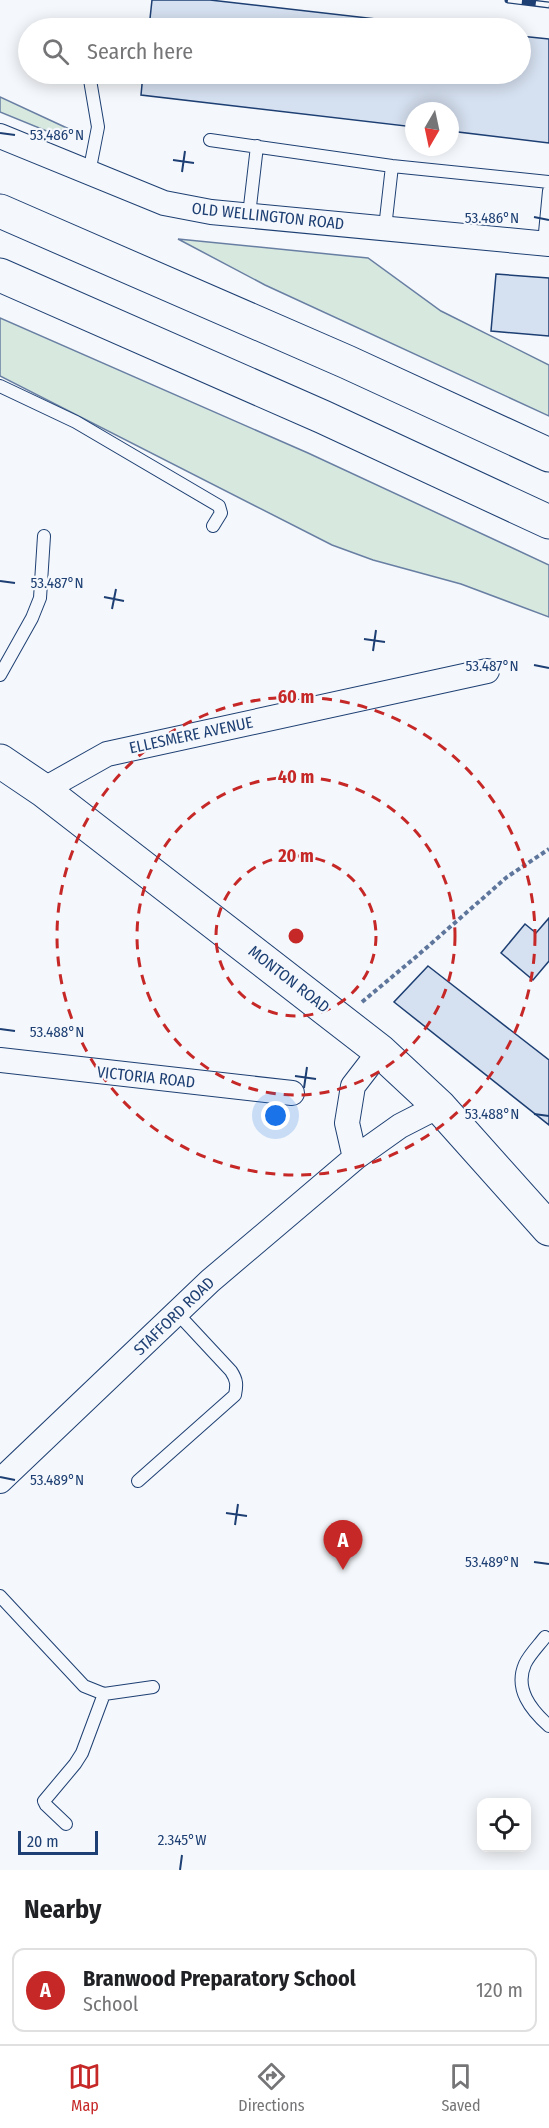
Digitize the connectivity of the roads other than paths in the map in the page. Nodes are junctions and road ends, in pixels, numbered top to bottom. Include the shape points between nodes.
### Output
1 (91, 84) edge
2 (0, 136) edge
3 (210, 140) dead end
4 (257, 146) junction
5 (392, 166) junction
6 (89, 173) junction
7 (549, 182) edge
8 (549, 191) edge
9 (0, 211) edge
10 (249, 215) junction
11 (385, 228) junction
12 (546, 244) edge
13 (0, 275) edge
14 (0, 386) edge
15 (549, 455) edge
16 (549, 522) edge
17 (213, 526) dead end
18 (44, 536) dead end
19 (487, 671) dead end
20 (0, 675) edge
21 (0, 761) edge
22 (43, 790) junction
23 (380, 1051) junction
24 (0, 1060) edge
25 (292, 1093) dead end
26 (439, 1106) junction
27 (355, 1158) junction
28 (549, 1229) edge
29 (177, 1313) junction
30 (0, 1481) edge
31 (138, 1481) dead end
32 (0, 1596) edge
33 (545, 1637) dead end
34 (153, 1687) dead end
35 (104, 1694) junction
36 (549, 1726) edge
37 (66, 1824) dead end

1 - 6 lane via 98,127
2 - 6 street, OLD WELLINGTON ROAD
3 - 4 lane
4 - 5 lane
4 - 10 lane
5 - 7 lane
5 - 11 lane
6 - 10 street, OLD WELLINGTON ROAD via 164,203
8 - 12 lane
9 - 15 main road
10 - 11 street, OLD WELLINGTON ROAD
11 - 12 street, OLD WELLINGTON ROAD
13 - 16 main road via 323,417
14 - 17 lane via 76,422 219,506 221,513
18 - 20 lane via 40,598
19 - 22 street, ELLESMERE AVENUE via 106,754
21 - 22 main road, MONTON ROAD
22 - 23 main road, MONTON ROAD
23 - 26 main road, MONTON ROAD
23 - 27 street via 353,1086 347,1123
24 - 25 street, VICTORIA ROAD
26 - 27 street, STAFFORD ROAD via 400,1126
26 - 28 main road, MONTON ROAD
27 - 29 street, STAFFORD ROAD
29 - 30 street, STAFFORD ROAD
29 - 31 lane via 231,1371 237,1387 235,1395
32 - 35 lane via 84,1686
33 - 36 lane via 525,1663 521,1679 525,1698
34 - 35 lane
35 - 37 lane via 82,1753 44,1801

